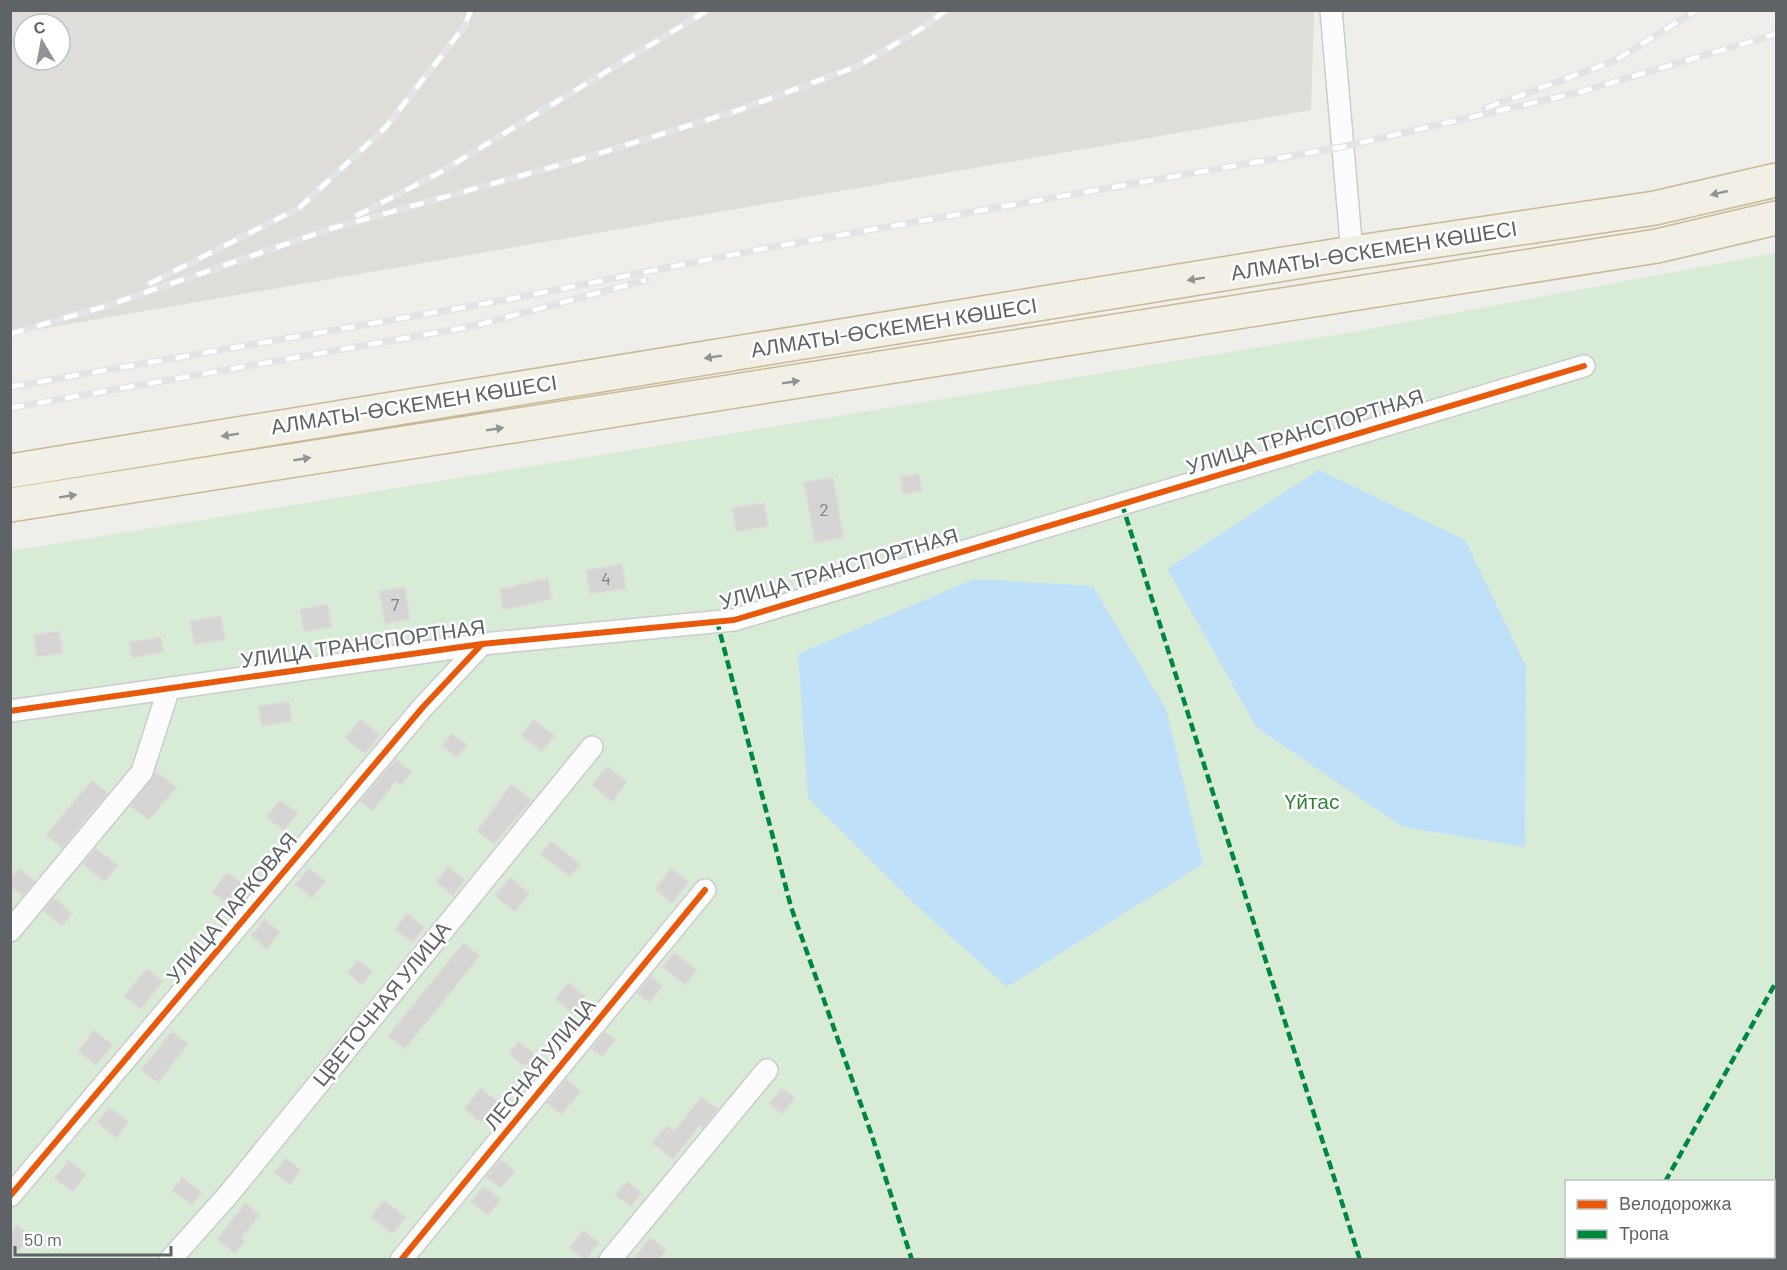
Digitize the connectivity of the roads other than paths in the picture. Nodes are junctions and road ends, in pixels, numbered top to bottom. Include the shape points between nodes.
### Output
1 (1330, 10) edge
2 (1776, 180) edge
3 (1776, 218) edge
4 (1352, 254) junction
5 (1584, 366) dead end
6 (10, 471) edge
7 (10, 505) edge
8 (482, 644) junction
9 (169, 687) junction
10 (10, 711) edge
11 (592, 747) dead end
12 (705, 890) dead end
13 (10, 931) edge
14 (768, 1070) dead end
15 (10, 1197) edge
16 (170, 1260) edge
17 (401, 1260) edge
18 (610, 1260) edge

1 - 4 street
2 -> 4 highway, АЛМАТЫ-ӨСКЕМЕН КӨШЕСІ via 1655,208
7 -> 3 highway, АЛМАТЫ-ӨСКЕМЕН КӨШЕСІ via 1657,246
4 -> 6 highway, АЛМАТЫ-ӨСКЕМЕН КӨШЕСІ
5 - 8 street, УЛИЦА ТРАНСПОРТНАЯ via 734,620
8 - 9 street, УЛИЦА ТРАНСПОРТНАЯ
8 - 15 street, УЛИЦА ПАРКОВАЯ via 423,707
9 - 10 street, УЛИЦА ТРАНСПОРТНАЯ
9 - 13 street via 142,772
11 - 16 street, ЦВЕТОЧНАЯ УЛИЦА via 228,1195
12 - 17 street, ЛЕСНАЯ УЛИЦА
14 - 18 street

